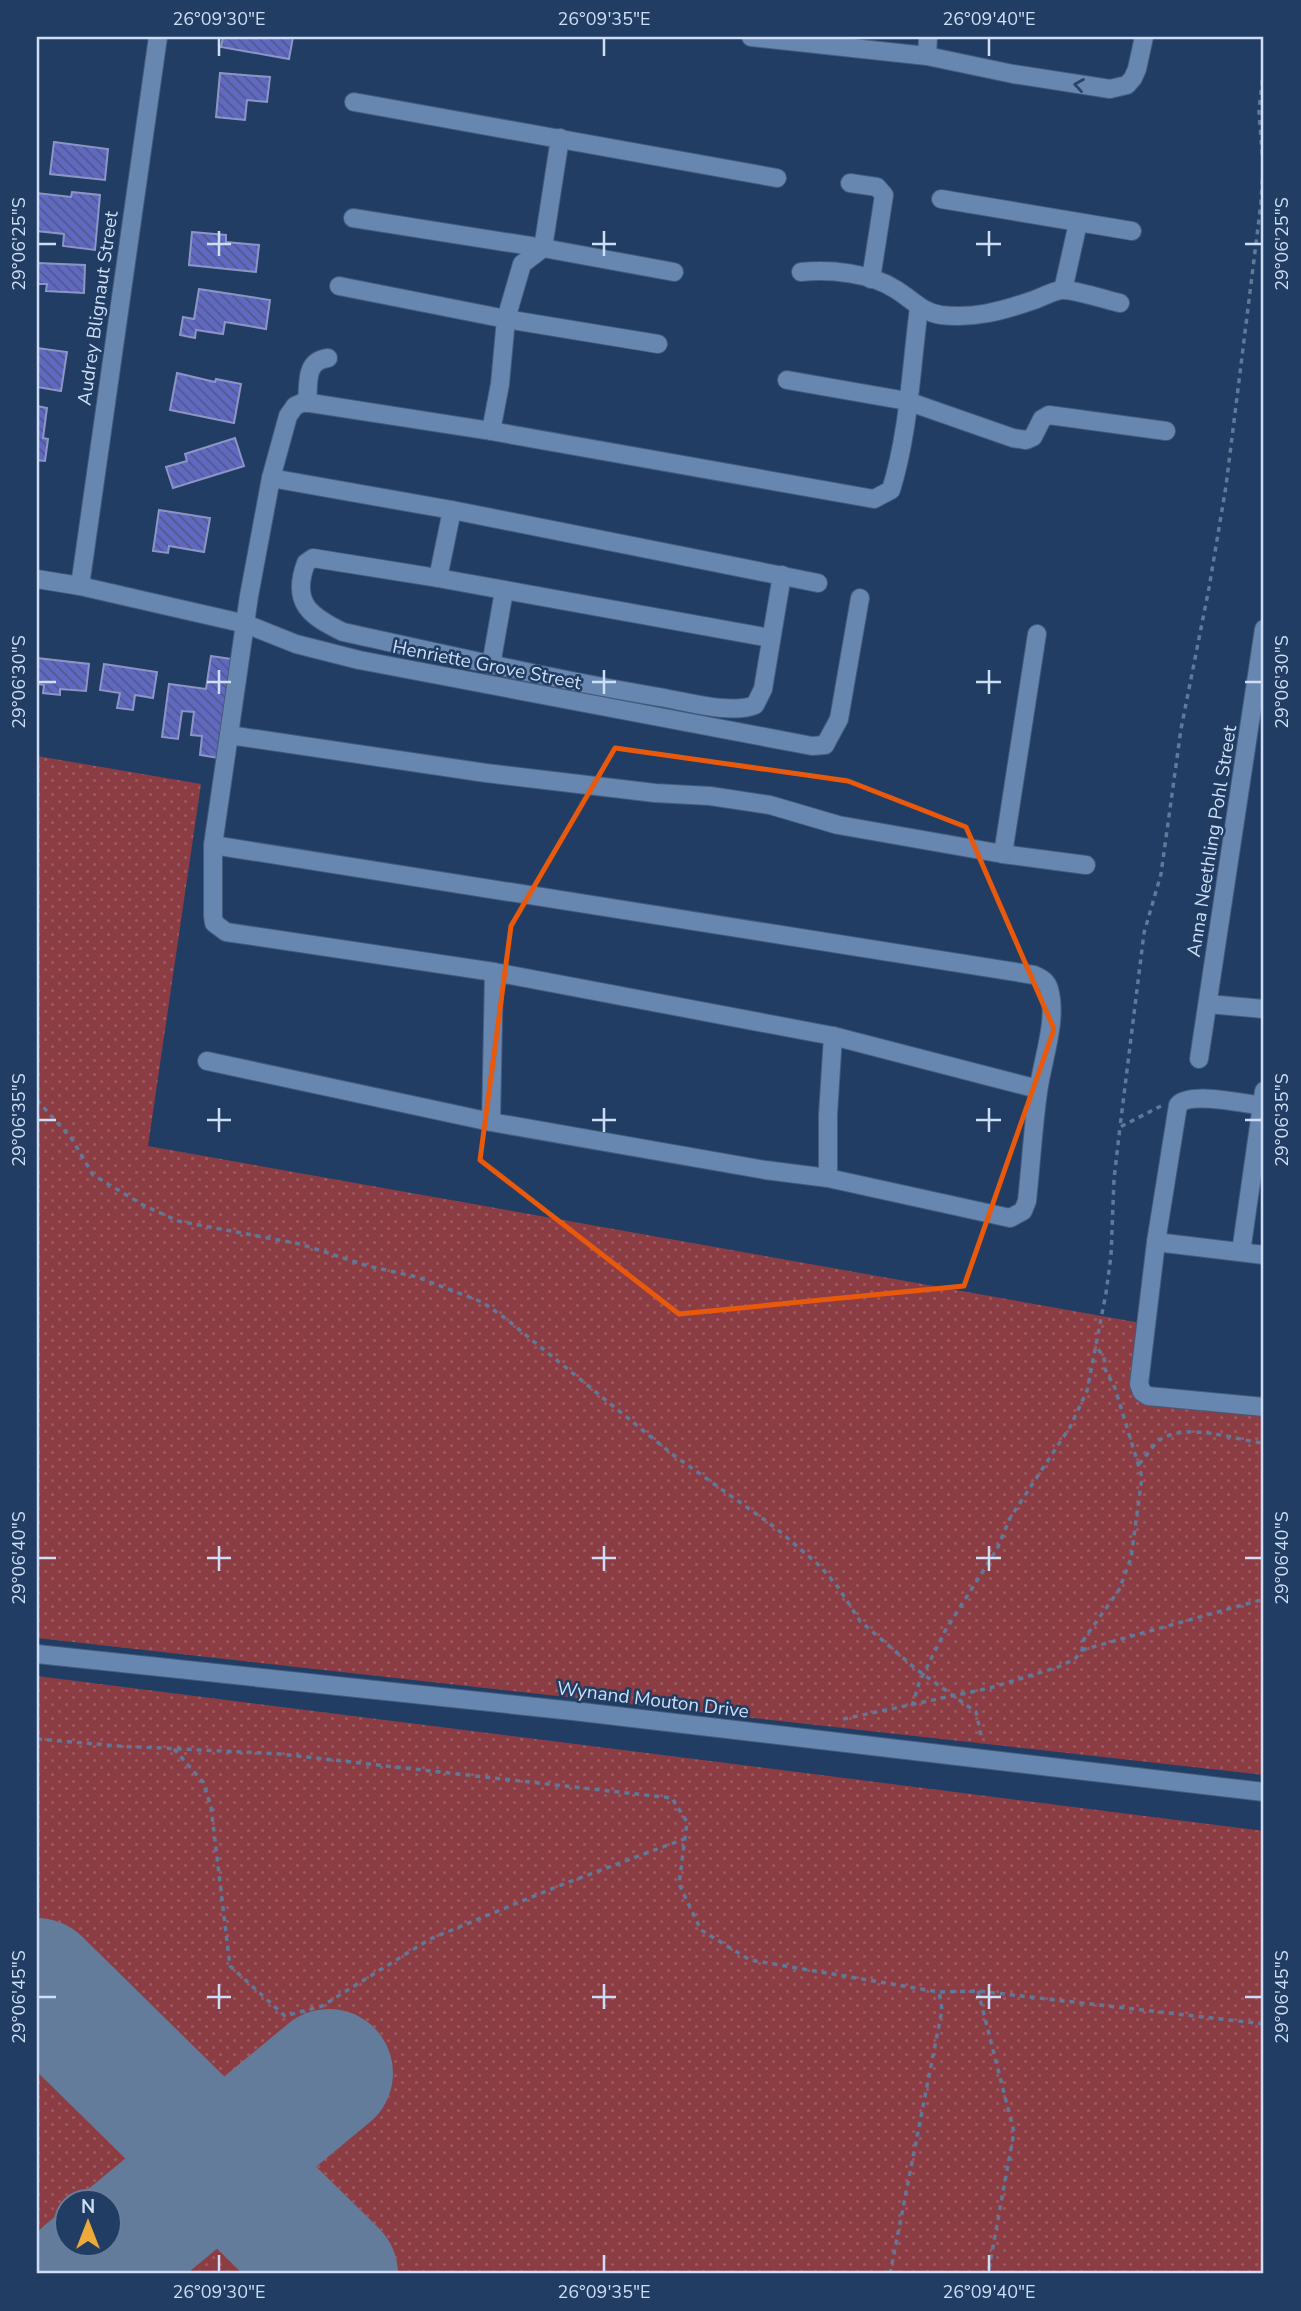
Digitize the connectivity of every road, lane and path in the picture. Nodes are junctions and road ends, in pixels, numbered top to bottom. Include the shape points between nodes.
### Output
1 (158, 37) edge
2 (751, 37) edge
3 (928, 37) edge
4 (1144, 37) edge
5 (928, 56) junction
6 (1264, 64) edge
7 (354, 102) dead end
8 (560, 138) junction
9 (777, 178) dead end
10 (850, 183) dead end
11 (941, 199) dead end
12 (353, 218) dead end
13 (1078, 223) junction
14 (1132, 231) dead end
15 (543, 248) junction
16 (674, 272) dead end
17 (801, 272) dead end
18 (871, 279) junction
19 (339, 286) dead end
20 (1063, 290) junction
21 (1120, 303) dead end
22 (919, 308) junction
23 (506, 319) junction
24 (658, 344) dead end
25 (328, 358) dead end
26 (787, 380) dead end
27 (907, 401) junction
28 (307, 403) junction
29 (491, 431) junction
30 (1166, 431) dead end
31 (271, 478) junction
32 (452, 510) junction
33 (782, 575) junction
34 (438, 578) junction
35 (37, 579) edge
36 (818, 583) dead end
37 (80, 586) junction
38 (504, 591) junction
39 (860, 598) dead end
40 (246, 624) junction
41 (1264, 629) edge
42 (1037, 634) dead end
43 (770, 638) junction
44 (491, 665) junction
45 (229, 734) junction
46 (213, 845) junction
47 (1003, 854) junction
48 (1086, 865) dead end
49 (494, 972) junction
50 (1208, 1004) junction
51 (1264, 1009) edge
52 (833, 1037) junction
53 (1199, 1059) dead end
54 (207, 1061) dead end
55 (1038, 1089) junction
56 (37, 1100) edge
57 (1264, 1101) edge
58 (1178, 1105) junction
59 (491, 1122) junction
60 (1120, 1127) junction
61 (828, 1178) junction
62 (1156, 1242) junction
63 (1241, 1252) junction
64 (1264, 1255) edge
65 (1094, 1345) junction
66 (1264, 1407) edge
67 (1264, 1443) edge
68 (1139, 1464) junction
69 (1264, 1599) edge
70 (1082, 1650) junction
71 (37, 1654) edge
72 (925, 1674) junction
73 (952, 1696) junction
74 (912, 1706) junction
75 (843, 1719) dead end
76 (37, 1739) edge
77 (982, 1740) dead end
78 (174, 1749) junction
79 (1264, 1792) edge
80 (684, 1839) junction
81 (978, 1991) junction
82 (939, 1993) junction
83 (1264, 2024) edge
84 (890, 2274) edge
85 (988, 2274) edge

1 - 37 street, Audrey Blignaut Street
2 - 5 street
3 - 5 street
4 -> 5 street via 1133,78 1127,85 1110,89
6 - 60 path via 1259,111 1261,203 1226,486 1181,729 1161,874 1144,933
7 - 8 street
8 - 9 street
8 - 15 street
10 - 18 street via 877,187 884,195
11 - 13 street
12 - 15 street
13 - 14 street
13 - 20 street
15 - 16 street
15 - 23 street via 522,264
17 - 18 street
18 - 22 street via 894,287
19 - 23 street
20 - 21 street
20 - 22 street via 979,316 942,315
22 - 27 street
23 - 24 street
23 - 29 street
25 - 28 street via 312,365
26 - 27 street
27 - 29 street via 891,490 874,499
27 - 30 street via 1026,440 1049,415
28 - 29 street
28 - 31 street via 300,403 288,415
31 - 32 street
31 - 40 street
32 - 33 street
32 - 34 street
33 - 36 street
33 - 43 street
34 - 38 street
34 - 44 street via 313,558 306,563 300,593 313,615 343,632
35 - 37 street, Henriette Grove Street
37 - 40 street, Henriette Grove Street
38 - 43 street
38 - 44 street
39 - 40 street, Henriette Grove Street via 839,719 825,745 812,747 359,660 296,644
40 - 45 street
41 - 50 street, Anna Neethling Pohl Street
42 - 47 street
43 - 44 street via 763,689 755,705 748,708 706,705
45 - 46 street
45 - 47 street via 486,773 710,796 770,806 838,825
46 - 49 street via 214,923 226,932
46 - 55 street via 1034,975 1049,987 1050,998 1045,1063
47 - 48 street
49 - 52 street
49 - 59 street
50 - 51 street
50 - 53 street, Anna Neethling Pohl Street
52 - 55 street
52 - 61 street
54 - 59 street
55 - 61 street via 1027,1200 1017,1216
56 - 72 path via 72,1139 93,1175 178,1221 300,1244 417,1277 482,1302 672,1454 776,1528 821,1567 860,1621
57 - 58 street via 1196,1098
57 - 63 street
58 - 60 path via 1164,1104
58 - 62 street
59 - 61 street
60 - 65 path via 1111,1256
62 - 63 street
62 - 66 street via 1139,1384 1142,1392
63 - 64 street
65 - 68 path via 1104,1357
65 - 72 path via 1087,1391 1070,1427 1010,1518
67 - 68 path via 1182,1433 1160,1440
68 - 70 path via 1141,1492 1131,1558 1119,1590 1084,1639
69 - 70 path
70 - 73 path via 1058,1667
71 - 79 street, Wynand Mouton Drive via 559,1709
72 - 73 path
72 - 74 path
73 - 74 path
73 - 77 path via 976,1712
74 - 75 path
76 - 78 path
78 - 80 path via 280,1754 672,1798 687,1822
78 - 80 path via 203,1782 211,1807 230,1966 285,2017 322,2006 430,1938
80 - 82 path via 679,1884 701,1930 750,1960
81 - 82 path
81 - 83 path
81 - 85 path via 1014,2132
82 - 84 path via 942,2010

